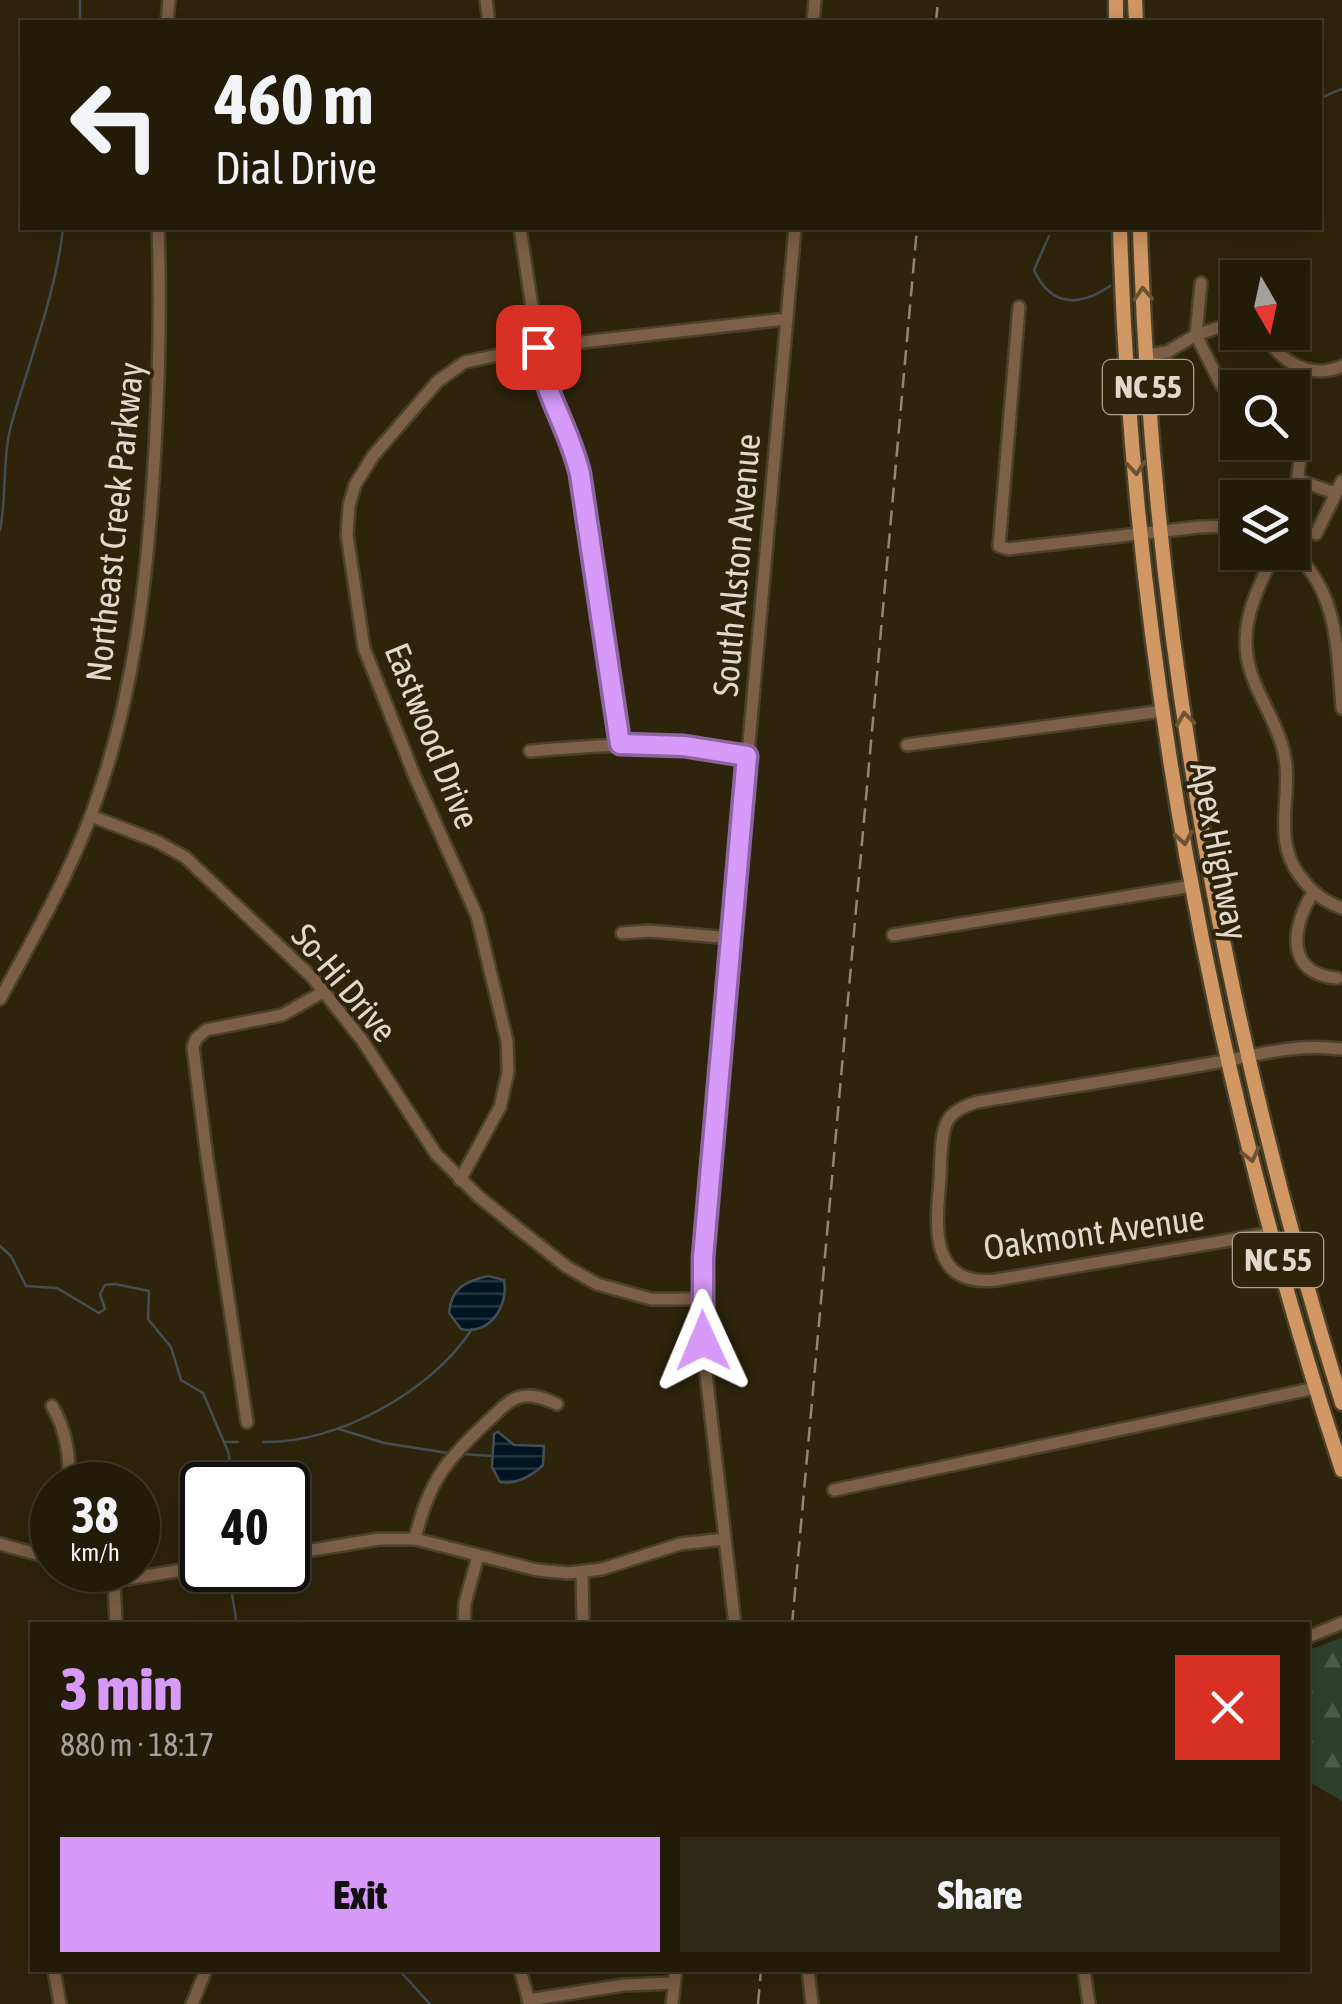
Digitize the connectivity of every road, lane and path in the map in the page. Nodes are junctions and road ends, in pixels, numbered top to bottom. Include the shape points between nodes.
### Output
1 (158, 230) edge
2 (520, 230) edge
3 (795, 230) edge
4 (1120, 230) edge
5 (1140, 230) edge
6 (1201, 283) dead end
7 (1019, 307) dead end
8 (786, 319) junction
9 (1220, 327) edge
10 (1196, 335) junction
11 (538, 347) junction
12 (1274, 350) edge
13 (1146, 356) junction
14 (1342, 366) edge
15 (1220, 383) edge
16 (1310, 483) edge
17 (1339, 487) edge
18 (1220, 527) edge
19 (1161, 531) junction
20 (1142, 534) junction
21 (1316, 534) dead end
22 (1310, 569) edge
23 (1267, 570) edge
24 (1342, 708) edge
25 (1163, 711) junction
26 (620, 744) junction
27 (908, 745) dead end
28 (530, 750) dead end
29 (747, 756) junction
30 (91, 816) junction
31 (1192, 886) junction
32 (1312, 893) junction
33 (1342, 908) edge
34 (622, 934) dead end
35 (893, 935) dead end
36 (731, 938) junction
37 (1337, 978) dead end
38 (325, 992) junction
39 (0, 1000) edge
40 (1342, 1049) edge
41 (1248, 1055) junction
42 (1229, 1060) junction
43 (460, 1180) junction
44 (1271, 1233) junction
45 (703, 1298) junction
46 (1316, 1388) junction
47 (557, 1404) dead end
48 (1342, 1404) edge
49 (52, 1406) dead end
50 (248, 1422) dead end
51 (67, 1462) edge
52 (1342, 1470) edge
53 (834, 1490) dead end
54 (414, 1539) junction
55 (725, 1539) junction
56 (0, 1544) edge
57 (310, 1550) edge
58 (30, 1552) edge
59 (478, 1556) junction
60 (582, 1572) junction
61 (114, 1592) edge
62 (116, 1622) edge
63 (464, 1622) edge
64 (584, 1622) edge
65 (735, 1622) edge
66 (1342, 1624) edge
67 (1310, 1635) edge
68 (54, 1972) edge
69 (205, 1972) edge
70 (521, 1972) edge
71 (808, 1972) edge
72 (1084, 1972) edge
73 (675, 1977) edge
74 (529, 2002) edge
75 (60, 2004) edge
76 (192, 2004) edge
77 (672, 2004) edge
78 (812, 2004) edge
79 (1089, 2004) edge

1 - 30 street, Northeast Creek Parkway via 162,322 140,616 115,744
2 - 11 street
3 - 8 street, South Alston Avenue
4 -> 20 main road, Apex Highway / NC 55
13 -> 5 main road, Apex Highway / NC 55
6 - 10 street
7 - 20 street via 998,546
8 - 11 street, Eastwood Drive
8 - 29 street, South Alston Avenue
9 - 10 street
10 - 13 street
10 - 15 street
11 - 26 street via 580,474
11 - 43 street, Eastwood Drive via 465,362 438,381 366,466 347,522 368,660 478,916 507,1041 504,1098
12 - 14 street via 1310,370
13 - 19 main road, Apex Highway / NC 55
16 - 17 street
17 - 21 street
18 - 19 street
19 - 20 street
41 -> 19 main road, Apex Highway / NC 55 via 1191,761
20 - 25 main road, Apex Highway / NC 55
22 - 24 street via 1330,608
23 - 32 street via 1248,616 1246,657 1285,755 1286,848
25 - 27 street
25 -> 31 main road, Apex Highway / NC 55
26 - 28 street
26 - 29 street
29 - 36 street, South Alston Avenue
30 - 38 street, So-Hi Drive via 185,858
30 - 39 street
31 - 35 street
31 - 42 main road, Apex Highway / NC 55
32 - 33 street
32 - 37 street via 1298,918 1296,943 1310,972
34 - 36 street
36 - 45 street, South Alston Avenue
38 - 43 street, So-Hi Drive via 422,1136
38 - 50 street via 268,1019 206,1030 193,1048
40 - 41 street, Oakmont Avenue via 1311,1045
41 - 42 street, Oakmont Avenue
41 - 48 main road, Apex Highway / NC 55
42 -> 44 main road, Apex Highway / NC 55
42 - 44 street, Oakmont Avenue via 957,1110 944,1131 936,1216 940,1250 960,1274 986,1281
43 - 45 street, So-Hi Drive via 597,1284 651,1299
44 - 46 main road, Apex Highway / NC 55
45 - 55 street, South Alston Avenue
46 - 52 main road, Apex Highway / NC 55
46 - 53 street
47 - 54 street via 523,1395 507,1403 446,1460 422,1505
49 - 51 street
54 - 57 street
54 - 59 street
55 - 60 street via 680,1544
55 - 65 street, South Alston Avenue
56 - 58 street
59 - 60 street
59 - 63 street
60 - 64 street
61 - 62 street
66 - 67 street
68 - 75 street
69 - 76 street
70 - 74 street
71 - 78 street
72 - 79 street
73 - 74 street
73 - 77 street

